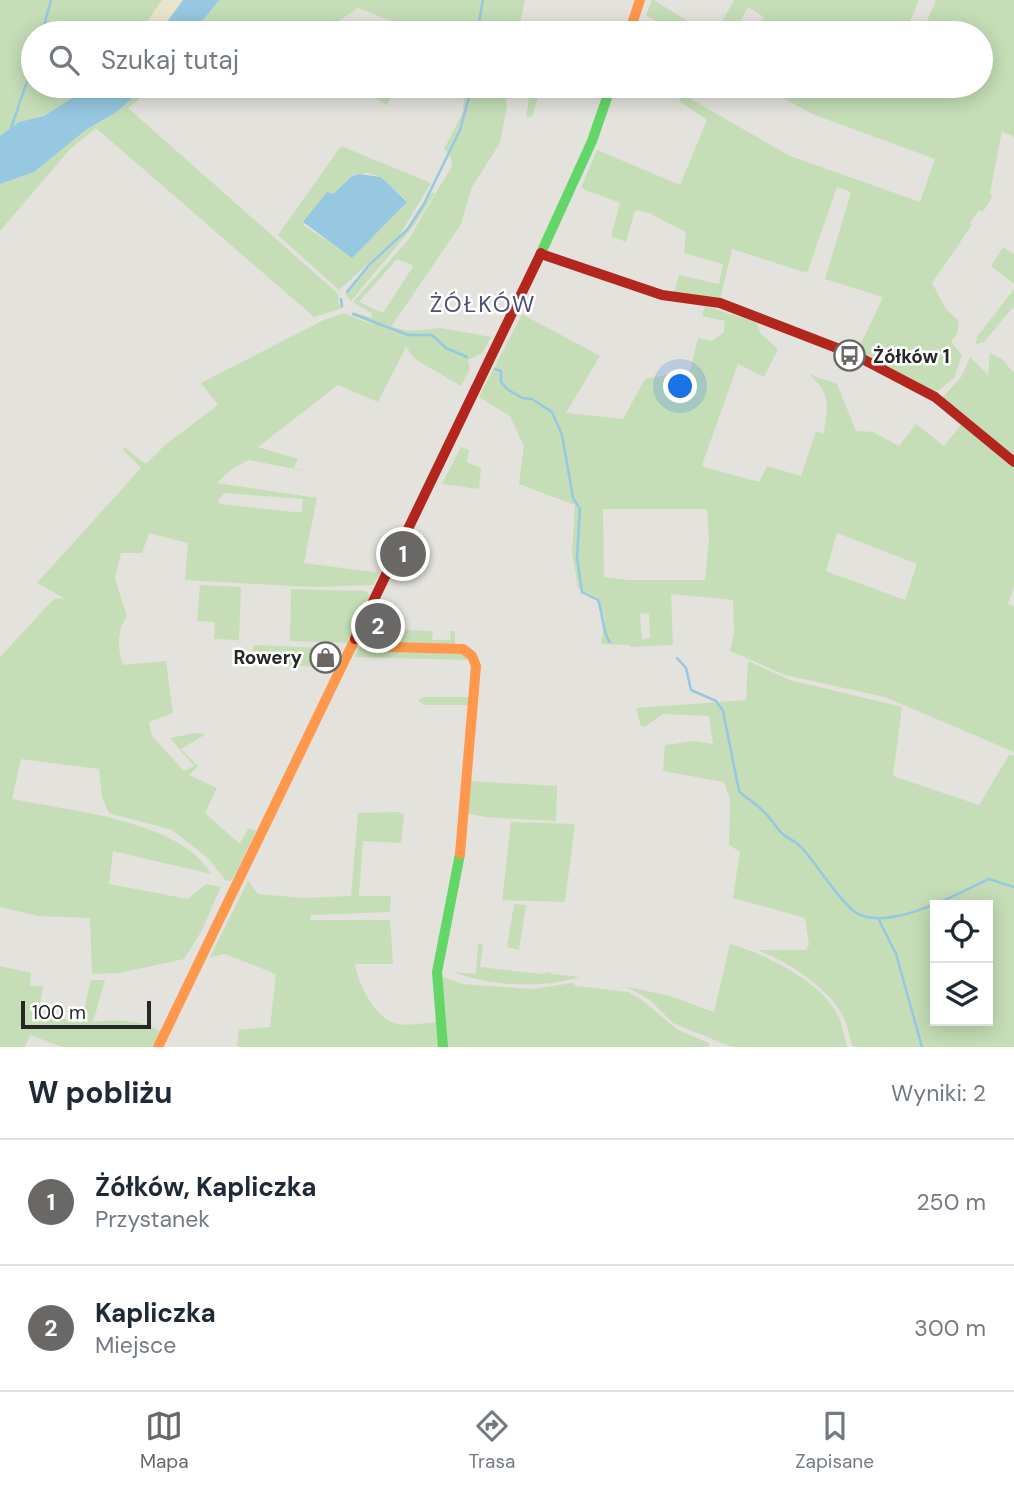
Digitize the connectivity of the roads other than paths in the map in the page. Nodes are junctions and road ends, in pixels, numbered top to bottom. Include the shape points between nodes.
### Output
1 (640, 0) edge
2 (633, 21) edge
3 (607, 98) edge
4 (541, 254) junction
5 (1014, 462) edge
6 (356, 635) junction
7 (159, 1047) edge
8 (443, 1047) edge

1 - 2 main road
3 - 4 main road
4 - 5 main road via 662,295 720,303 855,355 936,397
4 - 6 main road
6 - 7 main road
6 - 8 main road via 390,647 463,649 476,666 458,866 437,972

